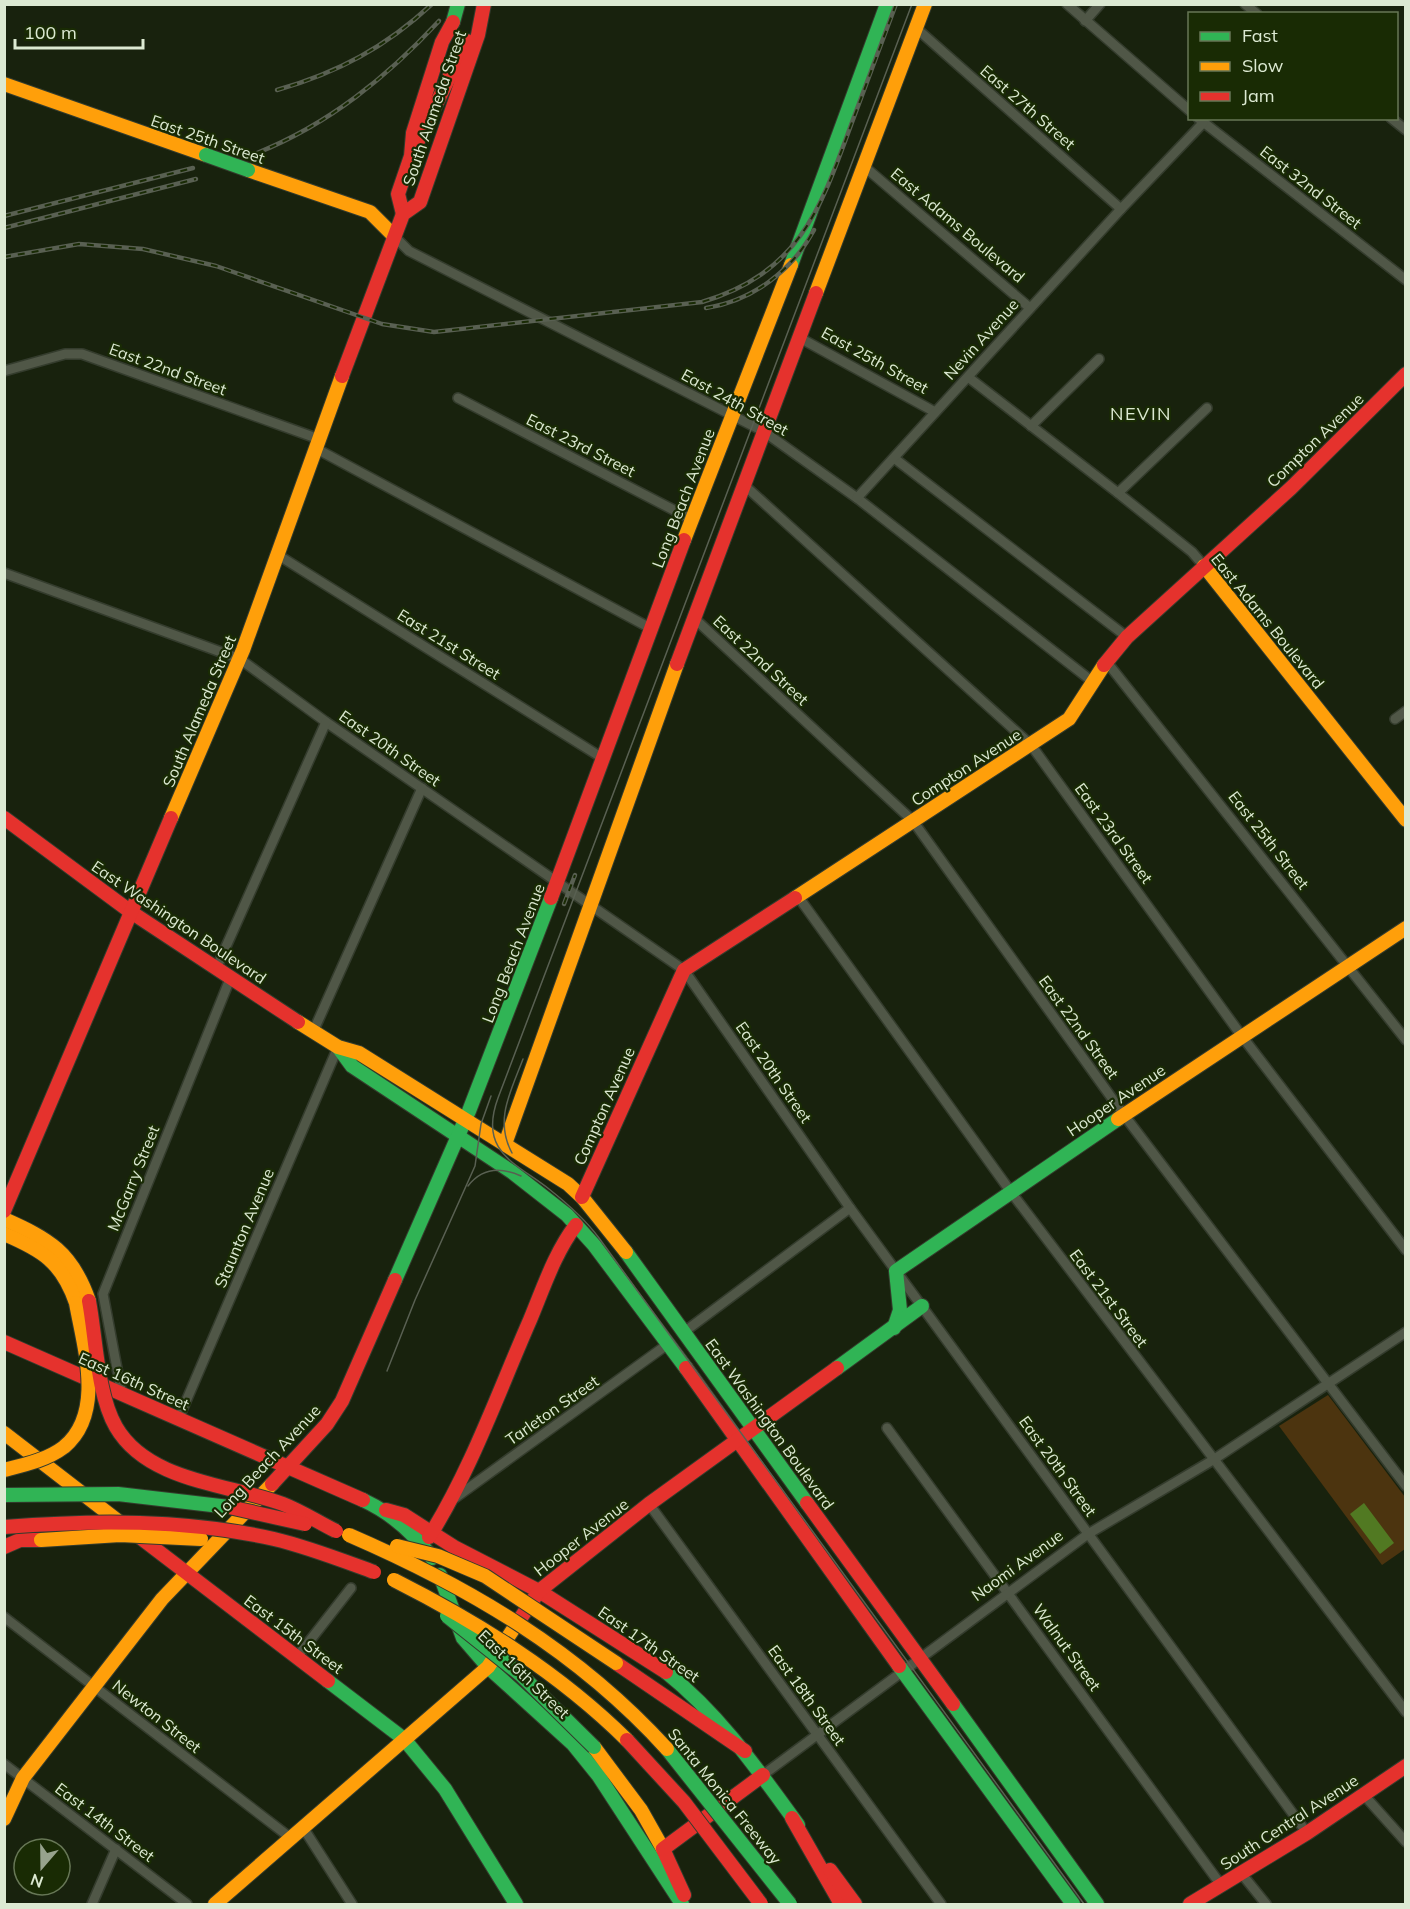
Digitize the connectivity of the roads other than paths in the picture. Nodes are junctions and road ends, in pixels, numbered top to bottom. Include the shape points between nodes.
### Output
1 (458, 4) edge
2 (887, 4) edge
3 (925, 4) edge
4 (1066, 4) edge
5 (1100, 4) edge
6 (483, 8) edge
7 (1085, 21) junction
8 (453, 22) junction
9 (916, 28) junction
10 (4, 84) edge
11 (445, 86) junction
12 (1188, 109) edge
13 (1394, 120) edge
14 (1201, 121) edge
15 (1406, 130) edge
16 (438, 148) junction
17 (411, 156) junction
18 (866, 168) junction
19 (1121, 209) junction
20 (403, 214) junction
21 (394, 236) junction
22 (1406, 280) edge
23 (1030, 308) junction
24 (800, 338) junction
25 (1099, 359) dead end
26 (4, 371) edge
27 (1406, 374) edge
28 (968, 377) junction
29 (458, 398) dead end
30 (1207, 408) dead end
31 (935, 412) junction
32 (732, 415) junction
33 (1031, 426) junction
34 (763, 431) junction
35 (317, 444) junction
36 (894, 458) junction
37 (743, 484) junction
38 (1118, 493) junction
39 (857, 498) junction
40 (691, 519) junction
41 (278, 555) junction
42 (1204, 566) junction
43 (4, 573) edge
44 (694, 618) junction
45 (652, 629) junction
46 (1127, 637) junction
47 (240, 659) junction
48 (1106, 661) junction
49 (1092, 682) junction
50 (1406, 711) edge
51 (1395, 719) dead end
52 (326, 722) junction
53 (1031, 746) junction
54 (604, 759) junction
55 (422, 788) junction
56 (4, 818) edge
57 (1406, 820) edge
58 (913, 821) junction
59 (558, 881) junction
60 (797, 895) junction
61 (590, 904) junction
62 (131, 912) junction
63 (1406, 928) edge
64 (1348, 966) junction
65 (216, 969) junction
66 (684, 970) junction
67 (230, 978) junction
68 (313, 1032) junction
69 (1241, 1035) junction
70 (1406, 1040) edge
71 (338, 1047) junction
72 (1124, 1115) junction
73 (466, 1119) junction
74 (458, 1136) junction
75 (507, 1138) junction
76 (474, 1147) junction
77 (1011, 1192) junction
78 (582, 1197) junction
79 (850, 1208) junction
80 (4, 1211) edge
81 (4, 1219) edge
82 (576, 1225) junction
83 (4, 1234) edge
84 (1406, 1250) edge
85 (896, 1271) junction
86 (83, 1302) junction
87 (922, 1306) junction
88 (894, 1328) junction
89 (684, 1332) junction
90 (1406, 1332) edge
91 (4, 1342) edge
92 (668, 1344) junction
93 (1327, 1382) junction
94 (122, 1395) junction
95 (178, 1420) junction
96 (887, 1428) dead end
97 (753, 1429) junction
98 (4, 1433) edge
99 (739, 1439) junction
100 (1213, 1460) junction
101 (289, 1466) junction
102 (4, 1470) edge
103 (1406, 1486) edge
104 (4, 1495) edge
105 (453, 1499) junction
106 (650, 1504) junction
107 (386, 1510) junction
108 (4, 1527) edge
109 (336, 1531) junction
110 (434, 1533) junction
111 (1088, 1534) junction
112 (350, 1535) junction
113 (422, 1544) junction
114 (4, 1547) edge
115 (185, 1572) junction
116 (374, 1572) junction
117 (393, 1580) junction
118 (351, 1588) dead end
119 (539, 1591) junction
120 (1008, 1592) junction
121 (4, 1617) edge
122 (297, 1657) junction
123 (919, 1659) junction
124 (488, 1667) junction
125 (903, 1670) junction
126 (93, 1685) junction
127 (1406, 1712) edge
128 (817, 1735) junction
129 (404, 1739) junction
130 (745, 1751) junction
131 (4, 1764) edge
132 (1406, 1766) edge
133 (763, 1775) junction
134 (23, 1778) junction
135 (1363, 1794) junction
136 (792, 1818) junction
137 (4, 1819) edge
138 (304, 1829) junction
139 (1307, 1833) junction
140 (292, 1839) junction
141 (1406, 1842) edge
142 (116, 1849) junction
143 (663, 1849) junction
144 (1241, 1873) junction
145 (1221, 1885) junction
146 (92, 1905) edge
147 (187, 1905) edge
148 (215, 1905) edge
149 (352, 1905) edge
150 (516, 1905) edge
151 (682, 1905) edge
152 (689, 1905) edge
153 (761, 1905) edge
154 (790, 1905) edge
155 (841, 1905) edge
156 (855, 1905) edge
157 (940, 1905) edge
158 (1073, 1905) edge
159 (1097, 1905) edge
160 (1190, 1905) edge
161 (1266, 1905) edge

1 - 8 main road, South Alameda Street
2 - 32 main road, Long Beach Avenue via 805,230
3 - 9 main road
4 - 7 street
5 - 7 street
6 - 11 main road
6 - 16 main road, South Alameda Street via 478,35
7 - 12 street
8 - 11 main road
8 - 17 main road, South Alameda Street via 444,36 420,107
9 - 18 main road
9 - 19 street, East 27th Street
10 - 21 main road, East 25th Street, bridge via 370,212
11 - 16 main road
11 - 17 main road
13 - 15 street
14 - 19 street, Nevin Avenue
14 - 22 street, East 32nd Street
16 - 20 main road, South Alameda Street via 420,202
17 - 20 main road, South Alameda Street via 398,194
18 - 23 street, East Adams Boulevard
18 - 24 main road
19 - 23 street, Nevin Avenue
20 - 21 main road, South Alameda Street
21 - 32 street, East 24th Street via 409,251
21 - 35 main road, South Alameda Street
23 - 28 street, Nevin Avenue
24 - 31 street, East 25th Street
24 - 34 main road
25 - 33 street
26 - 35 street, East 22nd Street via 65,354 82,354
27 - 42 main road, Compton Avenue via 1291,488
28 - 31 street, Nevin Avenue
28 - 33 street, East Adams Boulevard
29 - 40 street, East 23rd Street
30 - 38 street
31 - 36 street, Nevin Avenue
32 - 34 street, East 24th Street
32 - 40 main road, Long Beach Avenue
33 - 38 street, East Adams Boulevard
34 - 37 main road
34 - 39 street, East 24th Street
35 - 41 main road, South Alameda Street
35 - 45 street, East 22nd Street
36 - 39 street, Nevin Avenue
36 - 46 street
37 - 44 main road
37 - 53 street, East 23rd Street
38 - 42 street, East Adams Boulevard
39 - 49 street, East 24th Street
40 - 45 main road, Long Beach Avenue
41 - 47 main road, South Alameda Street
41 - 54 street, East 21st Street
42 - 46 main road, Compton Avenue
42 - 57 main road, East Adams Boulevard
43 - 47 street, East 20th Street
44 - 58 street, East 22nd Street
44 - 61 main road
45 - 54 main road, Long Beach Avenue
46 - 48 main road, Compton Avenue
47 - 52 street, East 20th Street
47 - 62 main road, South Alameda Street
48 - 49 main road, Compton Avenue
48 - 64 street, East 25th Street
49 - 53 main road, Compton Avenue via 1069,719
50 - 51 street
52 - 55 street, East 20th Street
52 - 65 street
53 - 58 main road, Compton Avenue
53 - 69 street, East 23rd Street
54 - 59 main road, Long Beach Avenue
55 - 59 street, East 20th Street
55 - 68 street
56 - 62 main road, East Washington Boulevard
58 - 60 main road, Compton Avenue
58 - 72 street, East 22nd Street
59 - 61 street, East 20th Street
59 - 73 main road, Long Beach Avenue
60 - 66 main road, Compton Avenue
60 - 77 street, East 21st Street
61 - 66 street, East 20th Street
61 - 75 main road
62 - 65 main road, East Washington Boulevard
62 - 80 main road, South Alameda Street
63 - 64 main road, Hooper Avenue
64 - 69 main road, Hooper Avenue
64 - 70 street, East 25th Street
65 - 67 main road, East Washington Boulevard
66 - 78 main road, Compton Avenue
66 - 79 street, East 20th Street
67 - 68 main road, East Washington Boulevard
67 - 94 street, McGarry Street via 103,1294
68 - 71 main road, East Washington Boulevard
69 - 72 main road, Hooper Avenue
69 - 84 street, East 23rd Street
71 - 73 main road, East Washington Boulevard via 359,1053
71 - 74 main road, East Washington Boulevard via 352,1066
71 - 95 street, Staunton Avenue
72 - 77 main road, Hooper Avenue
72 - 93 street, East 22nd Street
73 - 74 main road, Long Beach Avenue
73 - 75 main road, East Washington Boulevard
74 - 76 main road, East Washington Boulevard
74 - 101 main road, Long Beach Avenue via 342,1401
75 - 76 main road via 501,1150 494,1152
75 - 78 main road, East Washington Boulevard
76 - 82 main road, East Washington Boulevard via 512,1172
77 - 85 main road, Hooper Avenue
77 - 100 street, East 21st Street
78 - 89 main road, East Washington Boulevard
79 - 85 street, East 20th Street
79 - 89 street
81 - 86 main road via 49,1240 68,1256 82,1278
82 - 92 main road, East Washington Boulevard
82 - 105 main road via 548,1277
83 - 86 main road via 52,1258
85 - 87 street, East 20th Street
85 - 88 main road via 900,1310
86 - 102 main road, bridge via 91,1384 85,1418 69,1443 53,1456
86 - 109 main road, bridge via 115,1425 141,1456 196,1478 283,1504
87 - 88 main road, Hooper Avenue
87 - 111 street, East 20th Street
88 - 97 main road, Hooper Avenue
89 - 97 main road, East Washington Boulevard
90 - 93 street, Naomi Avenue
91 - 94 main road, East 16th Street
92 - 99 main road, East Washington Boulevard
92 - 105 street, Tarleton Street
93 - 100 street, Naomi Avenue
93 - 103 street, East 22nd Street
94 - 95 main road, East 16th Street
95 - 101 main road, East 16th Street
96 - 120 street, Walnut Street
97 - 99 main road, Hooper Avenue
97 - 123 main road, East Washington Boulevard
98 - 115 main road, East 15th Street
99 - 106 main road, Hooper Avenue
99 - 125 main road, East Washington Boulevard
100 - 111 street, Naomi Avenue
100 - 127 street, East 21st Street
101 - 107 main road, East 16th Street
101 - 115 main road, Long Beach Avenue
104 - 109 main road, Santa Monica Freeway, bridge via 78,1491 195,1500
105 - 110 main road
106 - 119 main road, Hooper Avenue
106 - 128 street, East 18th Street
107 - 110 main road, East 17th Street via 404,1515
107 - 113 main road, East 16th Street
108 - 116 main road, bridge via 82,1520 198,1527 262,1536
109 - 112 main road, Santa Monica Freeway, bridge
110 - 113 main road
110 - 119 main road, East 17th Street
111 - 120 street, Naomi Avenue
111 - 139 street, East 20th Street
112 - 130 main road, bridge via 467,1566 514,1593
112 - 154 main road, Santa Monica Freeway, bridge via 408,1559 474,1594 559,1648 607,1688 688,1771
113 - 124 main road, East 16th Street via 436,1564 463,1638
114 - 116 main road, bridge via 20,1540 120,1534 189,1538 255,1545
115 - 122 main road, East 15th Street
115 - 126 main road, Long Beach Avenue
116 - 117 main road
117 - 143 main road, bridge via 521,1675 594,1748 641,1810
117 - 153 main road, bridge via 499,1636 591,1705 673,1789
118 - 122 street
119 - 124 main road, Hooper Avenue
119 - 130 main road, East 17th Street via 667,1673 696,1697
120 - 123 street, Naomi Avenue
120 - 145 street, Walnut Street
121 - 126 street, Newton Street
122 - 129 main road, East 15th Street
123 - 125 street, Naomi Avenue
123 - 159 main road, East Washington Boulevard
124 - 129 main road, Hooper Avenue
124 - 151 main road, East 16th Street via 573,1744 598,1775
125 - 128 street, Naomi Avenue
125 - 158 main road, East Washington Boulevard
126 - 134 main road, Long Beach Avenue
126 - 140 street, Newton Street
128 - 133 street, Naomi Avenue
128 - 157 street, East 18th Street
129 - 138 main road, Hooper Avenue
129 - 150 main road, East 15th Street via 444,1790
130 - 133 main road, East 17th Street
131 - 134 street, East 14th Street
132 - 135 main road, South Central Avenue
133 - 136 main road, East 17th Street
133 - 143 main road, Naomi Avenue
134 - 137 main road, Long Beach Avenue
134 - 142 street, East 14th Street
135 - 139 main road, South Central Avenue
135 - 141 street
136 - 155 main road
136 - 156 main road, East 17th Street
138 - 140 main road, Hooper Avenue
138 - 149 street
139 - 144 main road, South Central Avenue
140 - 148 main road, Hooper Avenue
142 - 146 street
142 - 147 street, East 14th Street
143 - 152 main road
144 - 145 main road, South Central Avenue
144 - 161 street
145 - 160 main road, South Central Avenue

